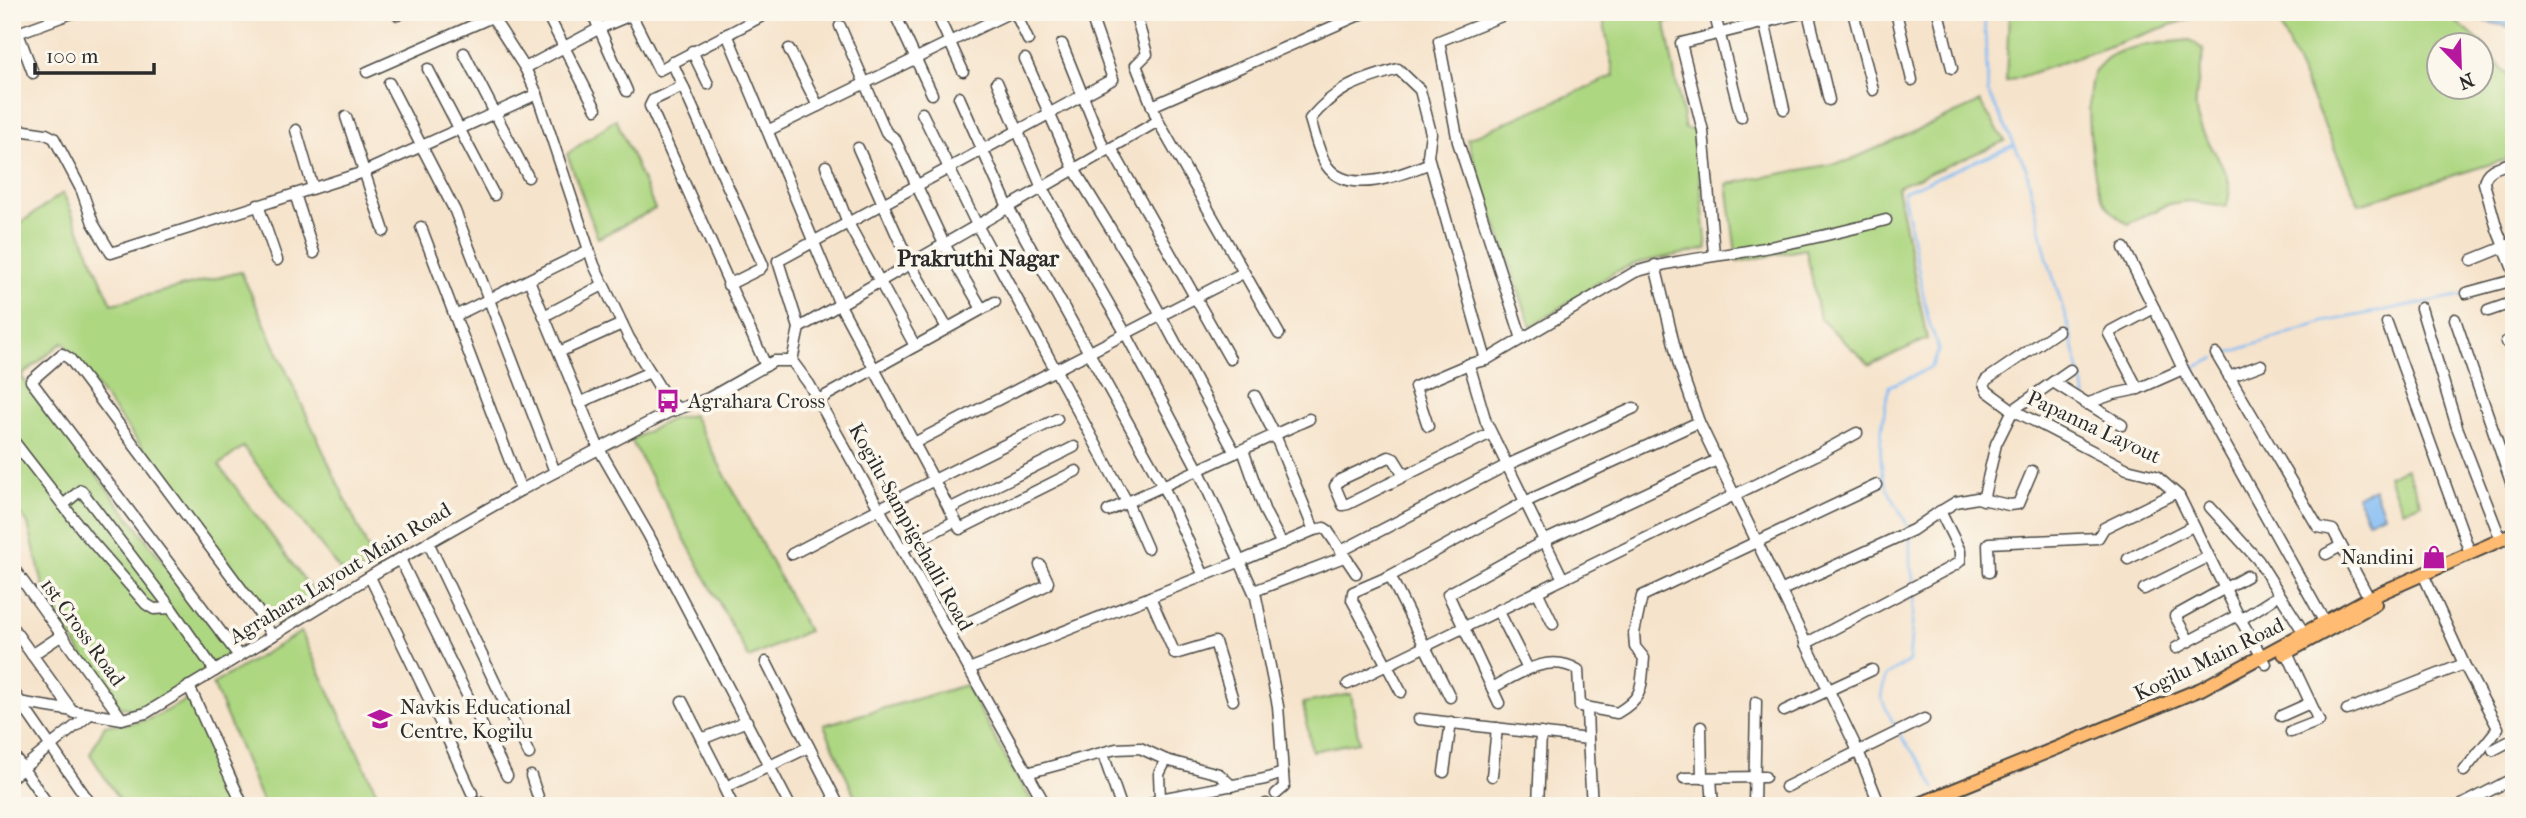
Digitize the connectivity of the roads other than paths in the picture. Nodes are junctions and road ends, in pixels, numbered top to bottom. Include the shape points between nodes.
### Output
1 (75, 12) edge
2 (546, 12) edge
3 (592, 12) edge
4 (770, 12) edge
5 (894, 12) edge
6 (936, 12) edge
7 (983, 12) edge
8 (1013, 12) edge
9 (1135, 12) edge
10 (1366, 12) edge
11 (1714, 12) edge
12 (1807, 12) edge
13 (1853, 12) edge
14 (1896, 12) edge
15 (1938, 12) edge
16 (631, 13) edge
17 (1509, 13) edge
18 (491, 14) edge
19 (749, 17) edge
20 (1763, 17) edge
21 (1092, 19) dead end
22 (988, 23) junction
23 (840, 26) dead end
24 (600, 28) junction
25 (15, 34) edge
26 (727, 34) junction
27 (1720, 34) junction
28 (1028, 40) dead end
29 (950, 42) junction
30 (1062, 44) dead end
31 (564, 48) junction
32 (789, 49) dead end
33 (692, 51) junction
34 (464, 53) dead end
35 (917, 58) junction
36 (1025, 59) dead end
37 (671, 62) junction
38 (525, 68) junction
39 (1952, 68) dead end
40 (428, 69) dead end
41 (963, 71) dead end
42 (367, 72) dead end
43 (33, 73) dead end
44 (1912, 80) dead end
45 (997, 82) dead end
46 (389, 83) dead end
47 (864, 83) junction
48 (708, 84) dead end
49 (684, 86) junction
50 (1873, 90) dead end
51 (627, 92) dead end
52 (537, 94) junction
53 (932, 94) dead end
54 (1083, 96) junction
55 (959, 97) dead end
56 (1829, 100) dead end
57 (818, 106) junction
58 (1152, 106) junction
59 (596, 109) dead end
60 (1784, 109) dead end
61 (922, 113) dead end
62 (495, 114) junction
63 (1048, 114) junction
64 (346, 117) dead end
65 (1741, 117) dead end
66 (1158, 121) junction
67 (12, 129) edge
68 (296, 130) dead end
69 (460, 130) junction
70 (769, 130) junction
71 (1017, 132) junction
72 (423, 146) junction
73 (858, 148) dead end
74 (1108, 149) junction
75 (983, 150) junction
76 (2514, 162) edge
77 (1430, 163) junction
78 (826, 166) dead end
79 (950, 168) junction
80 (1074, 169) junction
81 (364, 172) junction
82 (528, 177) dead end
83 (916, 186) junction
84 (313, 188) junction
85 (1042, 188) junction
86 (295, 194) junction
87 (494, 195) dead end
88 (258, 205) junction
89 (882, 205) junction
90 (1008, 207) junction
91 (1886, 220) dead end
92 (848, 223) junction
93 (977, 225) junction
94 (421, 227) dead end
95 (384, 231) dead end
96 (815, 241) junction
97 (944, 244) junction
98 (2509, 245) edge
99 (2124, 248) dead end
100 (589, 250) junction
101 (314, 253) dead end
102 (1714, 254) junction
103 (277, 260) dead end
104 (2472, 260) dead end
105 (910, 264) junction
106 (1655, 265) junction
107 (2514, 272) edge
108 (1242, 273) junction
109 (529, 280) junction
110 (2514, 280) edge
111 (878, 282) junction
112 (603, 285) junction
113 (728, 285) junction
114 (2466, 293) dead end
115 (1195, 298) junction
116 (491, 299) junction
117 (995, 302) dead end
118 (2514, 302) edge
119 (840, 304) junction
120 (2154, 308) junction
121 (2421, 308) dead end
122 (982, 309) junction
123 (2488, 311) dead end
124 (455, 316) junction
125 (544, 316) junction
126 (1160, 316) junction
127 (2455, 319) dead end
128 (2387, 323) dead end
129 (622, 324) junction
130 (799, 328) junction
131 (947, 328) junction
132 (2058, 331) dead end
133 (1126, 334) junction
134 (1279, 334) dead end
135 (1522, 339) junction
136 (915, 346) junction
137 (559, 352) junction
138 (1090, 352) junction
139 (2218, 358) dead end
140 (1230, 359) dead end
141 (1486, 360) junction
142 (792, 361) junction
143 (1469, 364) junction
144 (2261, 365) dead end
145 (766, 366) junction
146 (875, 368) junction
147 (1055, 370) junction
148 (2070, 370) dead end
149 (650, 372) junction
150 (2185, 372) junction
151 (2229, 377) junction
152 (2053, 382) junction
153 (2138, 389) junction
154 (1255, 396) dead end
155 (818, 400) junction
156 (2091, 402) junction
157 (579, 403) junction
158 (678, 408) junction
159 (1634, 408) dead end
160 (2013, 410) junction
161 (1057, 419) dead end
162 (1309, 419) dead end
163 (1699, 422) junction
164 (2122, 425) dead end
165 (1428, 426) dead end
166 (1492, 433) junction
167 (1857, 433) dead end
168 (1275, 435) junction
169 (12, 439) edge
170 (915, 443) junction
171 (1074, 447) dead end
172 (599, 449) junction
173 (1239, 452) junction
174 (1717, 460) junction
175 (1507, 465) junction
176 (1076, 471) dead end
177 (1199, 471) junction
178 (2032, 471) dead end
179 (555, 472) junction
180 (1404, 475) junction
181 (934, 480) junction
182 (1877, 485) dead end
183 (1163, 486) junction
184 (521, 489) junction
185 (2514, 491) edge
186 (2175, 493) junction
187 (1734, 495) junction
188 (1983, 500) junction
189 (1128, 502) junction
190 (1525, 502) junction
191 (63, 505) junction
192 (2210, 507) dead end
193 (949, 509) junction
194 (879, 510) junction
195 (1108, 511) dead end
196 (1940, 511) junction
197 (956, 521) junction
198 (2193, 526) junction
199 (1314, 530) junction
200 (2514, 534) edge
201 (1544, 541) junction
202 (2507, 541) edge
203 (428, 542) junction
204 (1756, 542) junction
205 (1282, 544) junction
206 (2342, 546) junction
207 (1147, 548) dead end
208 (902, 549) junction
209 (2470, 553) junction
210 (792, 554) dead end
211 (1342, 554) junction
212 (2326, 554) dead end
213 (2208, 557) junction
214 (400, 559) junction
215 (2128, 559) dead end
216 (1241, 561) junction
217 (1040, 565) dead end
218 (12, 566) edge
219 (1989, 572) dead end
220 (1356, 573) dead end
221 (1204, 576) junction
222 (1390, 576) junction
223 (2247, 576) dead end
224 (370, 577) junction
225 (2424, 578) junction
226 (1563, 579) junction
227 (16, 580) edge
228 (2144, 589) dead end
229 (2225, 590) junction
230 (1254, 591) junction
231 (1780, 591) junction
232 (1537, 592) junction
233 (1150, 597) junction
234 (2369, 598) junction
235 (2273, 599) dead end
236 (171, 608) junction
237 (1498, 610) junction
238 (2239, 617) junction
239 (2323, 621) junction
240 (1553, 624) dead end
241 (12, 627) edge
242 (1463, 627) junction
243 (948, 632) junction
244 (2304, 633) junction
245 (61, 635) junction
246 (272, 636) junction
247 (2189, 641) junction
248 (1805, 643) junction
249 (1424, 646) junction
250 (2176, 648) dead end
251 (2287, 653) junction
252 (33, 655) junction
253 (239, 656) junction
254 (2264, 661) junction
255 (766, 662) dead end
256 (1387, 664) junction
257 (2464, 664) junction
258 (969, 669) junction
259 (1528, 669) junction
260 (1872, 670) dead end
261 (215, 671) junction
262 (1348, 684) dead end
263 (188, 687) junction
264 (1492, 688) junction
265 (12, 690) edge
266 (1401, 691) dead end
267 (1828, 691) junction
268 (1450, 697) dead end
269 (1233, 700) dead end
270 (682, 701) dead end
271 (17, 702) edge
272 (1756, 702) dead end
273 (1499, 703) dead end
274 (2310, 703) junction
275 (1587, 708) junction
276 (2347, 710) dead end
277 (1784, 711) dead end
278 (74, 713) junction
279 (89, 715) junction
280 (2281, 716) dead end
281 (122, 719) junction
282 (1419, 719) dead end
283 (1924, 719) dead end
284 (747, 721) junction
285 (1451, 722) junction
286 (1701, 727) dead end
287 (1497, 728) junction
288 (1541, 733) junction
289 (2291, 733) dead end
290 (702, 739) junction
291 (1588, 739) junction
292 (2514, 739) edge
293 (51, 746) junction
294 (809, 747) junction
295 (2493, 750) dead end
296 (1858, 751) junction
297 (12, 753) edge
298 (529, 754) dead end
299 (1103, 754) junction
300 (1166, 760) junction
301 (771, 767) junction
302 (23, 768) junction
303 (2464, 771) dead end
304 (1444, 772) dead end
305 (1027, 773) junction
306 (1283, 773) junction
307 (507, 776) dead end
308 (531, 776) dead end
309 (1492, 776) dead end
310 (12, 777) edge
311 (1760, 777) junction
312 (1684, 778) dead end
313 (1706, 778) junction
314 (2514, 778) edge
315 (1232, 786) junction
316 (726, 787) junction
317 (1786, 787) dead end
318 (472, 793) dead end
319 (1276, 794) dead end
320 (1160, 799) junction
321 (1944, 802) edge
322 (49, 806) edge
323 (92, 806) edge
324 (243, 806) edge
325 (541, 806) edge
326 (733, 806) edge
327 (790, 806) edge
328 (839, 806) edge
329 (1046, 806) edge
330 (1121, 806) edge
331 (1147, 806) edge
332 (1538, 806) edge
333 (1592, 806) edge
334 (1713, 806) edge
335 (1754, 806) edge
336 (1880, 806) edge
337 (1915, 806) edge
338 (2460, 806) edge

1 - 25 street
2 - 31 street
3 - 24 street
4 - 19 street
5 - 35 street
6 - 29 street
7 - 22 street
8 - 22 street
8 - 28 street
9 - 58 street via 1147,54 1136,65
10 - 58 street
11 - 27 street
12 - 20 street
12 - 56 street
13 - 50 street
14 - 44 street
15 - 39 street
16 - 24 street
16 - 37 street via 659,70
17 - 135 street via 1439,41 1458,142
18 - 38 street
18 - 42 street
19 - 26 street
20 - 27 street
20 - 60 street
21 - 54 street via 1113,79
22 - 29 street
23 - 47 street
24 - 31 street
24 - 51 street
25 - 43 street
26 - 33 street
26 - 70 street
27 - 65 street
27 - 102 street via 1681,43 1703,131
29 - 35 street
29 - 41 street
30 - 54 street
31 - 38 street
31 - 59 street
32 - 57 street
33 - 37 street
33 - 48 street
34 - 62 street
35 - 47 street
35 - 53 street
36 - 63 street
37 - 49 street
38 - 52 street
40 - 69 street
45 - 71 street
46 - 72 street
47 - 57 street
47 - 83 street
49 - 113 street via 653,100 650,106
49 - 113 street via 763,265
52 - 62 street
52 - 100 street
54 - 63 street
54 - 74 street
55 - 75 street
57 - 70 street
58 - 66 street
61 - 79 street
62 - 69 street
62 - 82 street
63 - 71 street
63 - 80 street
64 - 81 street
66 - 74 street
66 - 108 street
67 - 88 street via 54,138 111,253
68 - 84 street
69 - 72 street
69 - 87 street
70 - 96 street
71 - 75 street
71 - 85 street
72 - 81 street
72 - 116 street
73 - 89 street
74 - 80 street
74 - 115 street
75 - 79 street
75 - 90 street
76 - 98 street via 2491,171 2484,183
77 - 77 street via 1364,181 1345,179 1329,169 1310,119 1326,100 1353,82 1398,69 1420,90 1431,133
77 - 141 street
78 - 92 street
79 - 83 street
79 - 93 street
80 - 85 street
80 - 126 street
81 - 84 street
81 - 95 street
83 - 89 street
83 - 97 street
84 - 86 street
85 - 90 street
85 - 133 street
86 - 88 street
86 - 101 street
88 - 103 street
89 - 92 street
89 - 105 street
90 - 93 street
90 - 138 street
91 - 102 street via 1822,237
92 - 96 street
92 - 111 street
93 - 97 street
93 - 147 street
94 - 124 street
96 - 119 street
96 - 130 street via 778,261
97 - 105 street
97 - 122 street
98 - 104 street
98 - 107 street
99 - 120 street
100 - 109 street
100 - 112 street
102 - 106 street
105 - 111 street
105 - 131 street
106 - 135 street via 1635,271
106 - 163 street via 1679,365
108 - 115 street
108 - 134 street
109 - 116 street
109 - 125 street
110 - 114 street
111 - 119 street
111 - 136 street
112 - 125 street
112 - 129 street
113 - 145 street
115 - 126 street
115 - 140 street
116 - 124 street
116 - 179 street
117 - 122 street
118 - 123 street
119 - 130 street
119 - 146 street
120 - 150 street
120 - 153 street via 2109,334
121 - 202 street via 2457,427
122 - 131 street
124 - 184 street
125 - 137 street
126 - 133 street
126 - 173 street
127 - 185 street
128 - 209 street
129 - 137 street
129 - 149 street
130 - 142 street
131 - 136 street
132 - 160 street, Papanna Layout via 1986,380 1987,391
133 - 138 street
133 - 177 street
135 - 141 street
136 - 146 street
137 - 157 street
138 - 147 street
138 - 183 street
139 - 151 street
141 - 143 street
142 - 145 street
142 - 155 street, Kogilu-Sampigehalli Road
143 - 165 street via 1415,387
143 - 166 street
144 - 151 street
145 - 158 street via 709,398
146 - 155 street
146 - 170 street
147 - 170 street
147 - 189 street
148 - 152 street
149 - 157 street
149 - 158 street via 668,401
150 - 153 street
150 - 239 street
151 - 206 street via 2318,527 2333,530
152 - 156 street
152 - 160 street
153 - 156 street
154 - 168 street
155 - 194 street, Kogilu-Sampigehalli Road
156 - 164 street
157 - 172 street
158 - 172 street, Agrahara Layout Main Road
159 - 175 street
160 - 186 street, Papanna Layout via 2127,469 2156,476
160 - 188 street via 1996,444
161 - 181 street
162 - 168 street
163 - 174 street
163 - 190 street
166 - 175 street
166 - 180 street
167 - 187 street
168 - 173 street
168 - 199 street
169 - 191 street
170 - 181 street
171 - 193 street
172 - 179 street, Agrahara Layout Main Road
172 - 284 street
173 - 177 street
173 - 205 street
174 - 187 street
174 - 201 street
175 - 190 street
175 - 211 street
176 - 197 street via 960,529
177 - 183 street
177 - 216 street
178 - 188 street via 2018,504
179 - 184 street, Agrahara Layout Main Road
180 - 180 street via 1343,505 1335,486 1389,457
181 - 193 street
181 - 194 street
182 - 204 street
183 - 189 street
183 - 221 street
184 - 203 street, Agrahara Layout Main Road
186 - 198 street, Papanna Layout
186 - 219 street via 2104,528 2098,538 1989,543
187 - 204 street
187 - 226 street
188 - 196 street via 1956,502
189 - 195 street
189 - 207 street
190 - 201 street
190 - 222 street
191 - 236 street via 146,604 154,609
191 - 236 street via 81,490
192 - 244 street via 2258,560
193 - 197 street
194 - 208 street, Kogilu-Sampigehalli Road
194 - 210 street
196 - 231 street via 1909,532
196 - 248 street via 1960,551 1960,561
197 - 208 street
198 - 213 street, Papanna Layout
198 - 215 street
199 - 205 street
199 - 211 street via 1327,530
200 - 202 main road, Kogilu Main Road
201 - 226 street
201 - 242 street via 1450,591 1448,597
202 - 209 main road, Kogilu Main Road
202 - 225 main road, Kogilu Main Road
203 - 214 street, Agrahara Layout Main Road
203 - 298 street
204 - 231 street
204 - 275 street via 1643,596 1634,633 1636,650 1644,658 1641,690 1634,703 1617,713
205 - 216 street
206 - 212 street
206 - 234 street
208 - 243 street, Kogilu-Sampigehalli Road
209 - 225 main road, Kogilu Main Road
211 - 220 street
211 - 230 street
213 - 228 street
213 - 229 street, Papanna Layout
214 - 224 street, Agrahara Layout Main Road
214 - 307 street
216 - 221 street
216 - 230 street
217 - 243 street via 1047,585
218 - 227 street, 1st Cross Road
221 - 233 street
222 - 249 street
222 - 256 street via 1351,595
223 - 229 street
224 - 246 street, Agrahara Layout Main Road
224 - 318 street
225 - 234 main road, Kogilu Main Road
225 - 251 main road, Kogilu Main Road
225 - 257 street
226 - 232 street
227 - 245 street, 1st Cross Road
229 - 238 street, Papanna Layout
229 - 247 street via 2175,616
230 - 306 street via 1278,706
231 - 248 street
232 - 237 street
232 - 240 street
233 - 258 street
233 - 269 street via 1175,654 1215,642
234 - 239 main road, Kogilu Main Road
235 - 238 street
236 - 261 street
237 - 242 street
237 - 259 street
238 - 247 street
238 - 254 street, Papanna Layout
239 - 244 main road, Kogilu Main Road
241 - 252 street
242 - 249 street
242 - 264 street
243 - 258 street, Kogilu-Sampigehalli Road
244 - 254 main road, Kogilu Main Road
245 - 252 street
245 - 281 street, 1st Cross Road
246 - 253 street, Agrahara Layout Main Road
246 - 253 street via 62,354 31,381
247 - 250 street
248 - 267 street
249 - 256 street
249 - 268 street
251 - 254 main road, Kogilu Main Road
251 - 274 street
252 - 278 street
253 - 261 street, Agrahara Layout Main Road
254 - 321 main road, Kogilu Main Road via 2139,720
255 - 294 street
256 - 262 street
256 - 266 street
257 - 276 street
257 - 303 street via 2498,728
258 - 305 street, Kogilu-Sampigehalli Road
259 - 264 street
259 - 275 street via 1547,662 1575,667 1579,704
260 - 267 street
261 - 263 street, Agrahara Layout Main Road
263 - 281 street, Agrahara Layout Main Road via 146,713
263 - 324 street
264 - 273 street
265 - 271 street
267 - 277 street
267 - 296 street
270 - 290 street
271 - 278 street, Agrahara Layout Main Road
271 - 293 street
272 - 311 street
274 - 280 street
274 - 289 street via 2319,721
275 - 291 street
278 - 279 street, Agrahara Layout Main Road
279 - 281 street, Agrahara Layout Main Road
279 - 293 street
282 - 285 street
283 - 296 street
284 - 290 street
284 - 301 street
285 - 287 street
285 - 304 street
286 - 313 street
287 - 288 street
287 - 309 street
288 - 291 street
288 - 332 street
290 - 316 street
291 - 333 street
292 - 295 street
293 - 302 street
293 - 323 street
294 - 301 street
294 - 328 street
296 - 317 street
296 - 336 street
297 - 302 street
299 - 300 street via 1140,748
299 - 305 street
299 - 330 street
300 - 315 street via 1219,774
300 - 320 street via 1159,774
301 - 316 street
301 - 327 street
302 - 310 street
302 - 322 street
305 - 329 street, Kogilu-Sampigehalli Road
306 - 315 street
306 - 319 street via 1284,787
308 - 325 street
311 - 313 street
311 - 335 street
312 - 313 street
313 - 334 street
314 - 338 street
315 - 320 street
316 - 326 street
320 - 331 street
321 - 337 main road, Kogilu Main Road

